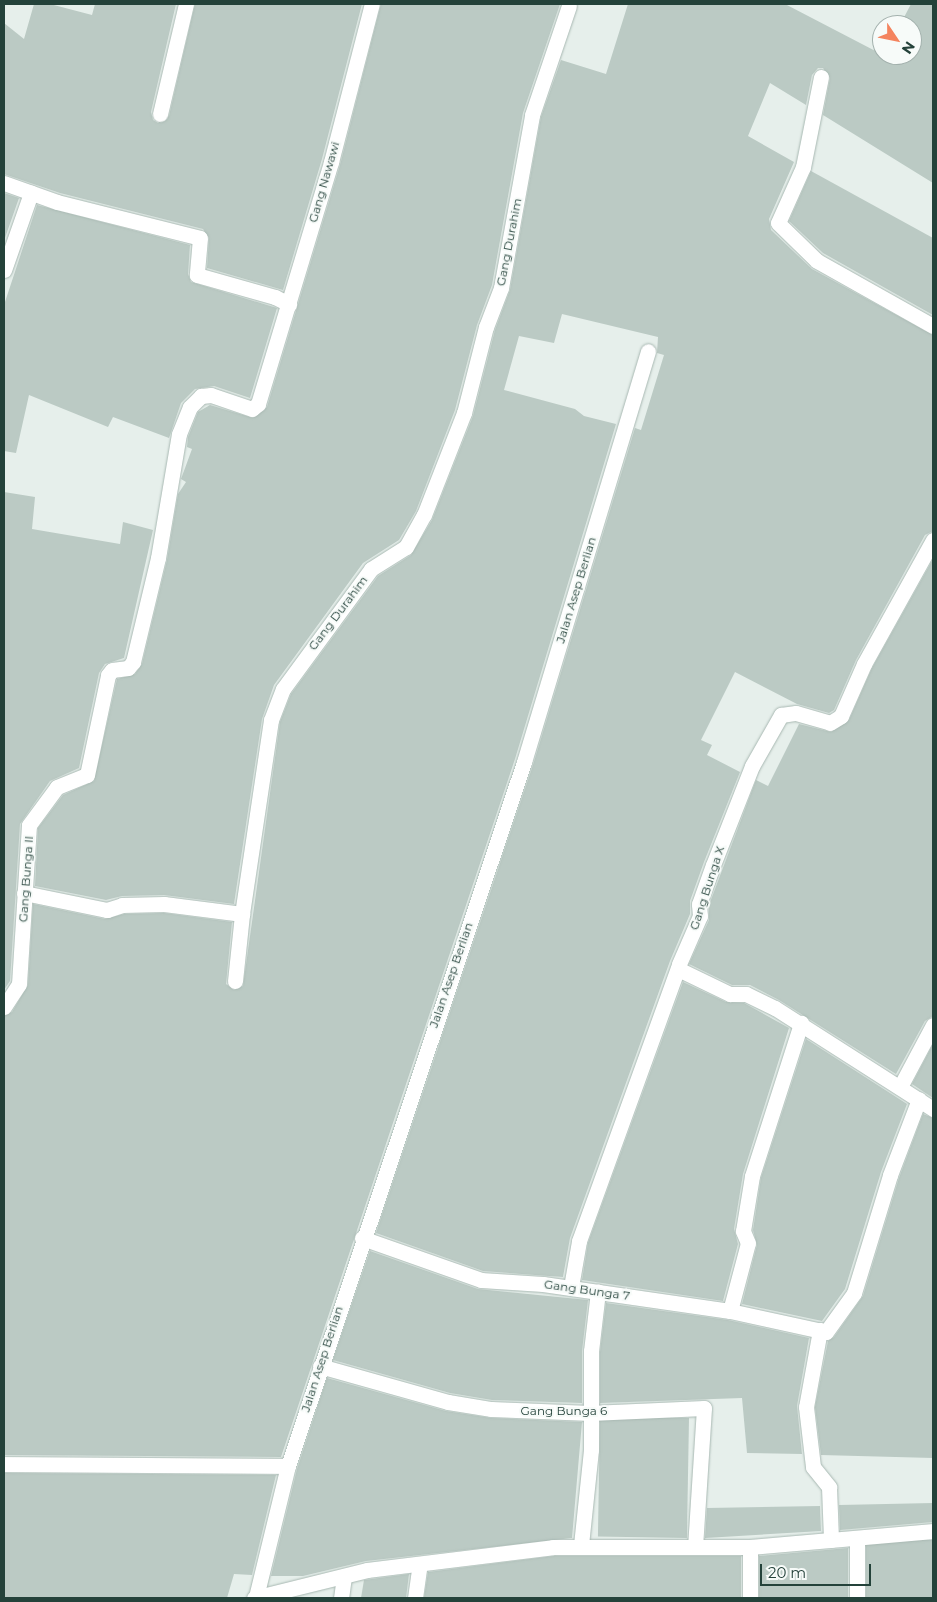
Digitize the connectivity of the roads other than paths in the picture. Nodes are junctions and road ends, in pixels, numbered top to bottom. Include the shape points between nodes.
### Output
1 (186, 4) edge
2 (372, 4) edge
3 (569, 5) edge
4 (821, 77) dead end
5 (160, 114) dead end
6 (4, 183) edge
7 (31, 193) junction
8 (4, 270) edge
9 (289, 304) junction
10 (933, 326) edge
11 (648, 351) dead end
12 (933, 540) edge
13 (86, 775) joint
14 (24, 893) junction
15 (242, 914) junction
16 (678, 969) junction
17 (235, 981) dead end
18 (4, 1007) edge
19 (801, 1023) junction
20 (933, 1025) edge
21 (900, 1086) junction
22 (919, 1099) junction
23 (933, 1109) edge
24 (362, 1238) junction
25 (571, 1287) junction
26 (598, 1291) junction
27 (730, 1311) junction
28 (818, 1329) junction
29 (320, 1366) junction
30 (590, 1413) junction
31 (4, 1464) edge
32 (288, 1466) junction
33 (933, 1531) edge
34 (857, 1538) junction
35 (831, 1540) junction
36 (581, 1545) junction
37 (695, 1547) junction
38 (750, 1547) junction
39 (420, 1564) junction
40 (344, 1576) junction
41 (255, 1598) edge
42 (340, 1598) edge
43 (415, 1598) edge
44 (750, 1598) edge
45 (857, 1598) edge

1 - 5 street
2 - 9 street, Gang Nawawi
3 - 15 street, Gang Durahim via 532,115 501,288 486,327 464,413 424,515 406,547 370,569 282,689 271,720
4 - 10 street via 803,167 778,223 818,261
6 - 7 street
7 - 8 street
7 - 9 street via 200,238 197,274
9 - 13 street, Gang Nawawi via 258,404 252,409 211,395 201,396 190,407 179,434 140,644 128,668 112,670 108,675
11 - 24 street, Jalan Asep Berlian via 524,762
12 - 16 street, Gang Bunga X via 864,664 841,716 830,724 791,712 778,718 752,766 699,904 700,916
13 - 14 street, Gang Bunga II via 58,787 29,825
14 - 15 street via 107,910 122,905 164,904
14 - 18 street, Gang Bunga II via 19,984
15 - 17 street, Gang Durahim
16 - 19 street via 730,994 746,994
16 - 25 street, Gang Bunga X via 579,1241
19 - 21 street
19 - 27 street via 752,1176 743,1231 748,1243
20 - 21 street
21 - 22 street
22 - 23 street
22 - 28 street via 890,1175 854,1292 832,1327 826,1332
24 - 25 street, Gang Bunga 7 via 481,1280
24 - 29 street, Jalan Asep Berlian
25 - 26 street, Gang Bunga 7
26 - 27 street, Gang Bunga 7
26 - 30 street
27 - 28 street, Gang Bunga 7
28 - 35 street via 806,1407 813,1467 829,1487
29 - 30 street, Gang Bunga 6 via 448,1402 492,1409
29 - 32 street, Jalan Asep Berlian
30 - 36 street via 591,1450
30 - 37 street, Gang Bunga 6 via 704,1408
31 - 32 street
32 - 41 street, Jalan Asep Berlian
33 - 34 street
34 - 35 street
34 - 45 street
35 - 38 street
36 - 37 street
36 - 39 street
37 - 38 street
38 - 44 street
39 - 40 street
39 - 43 street
40 - 41 street
40 - 42 street

